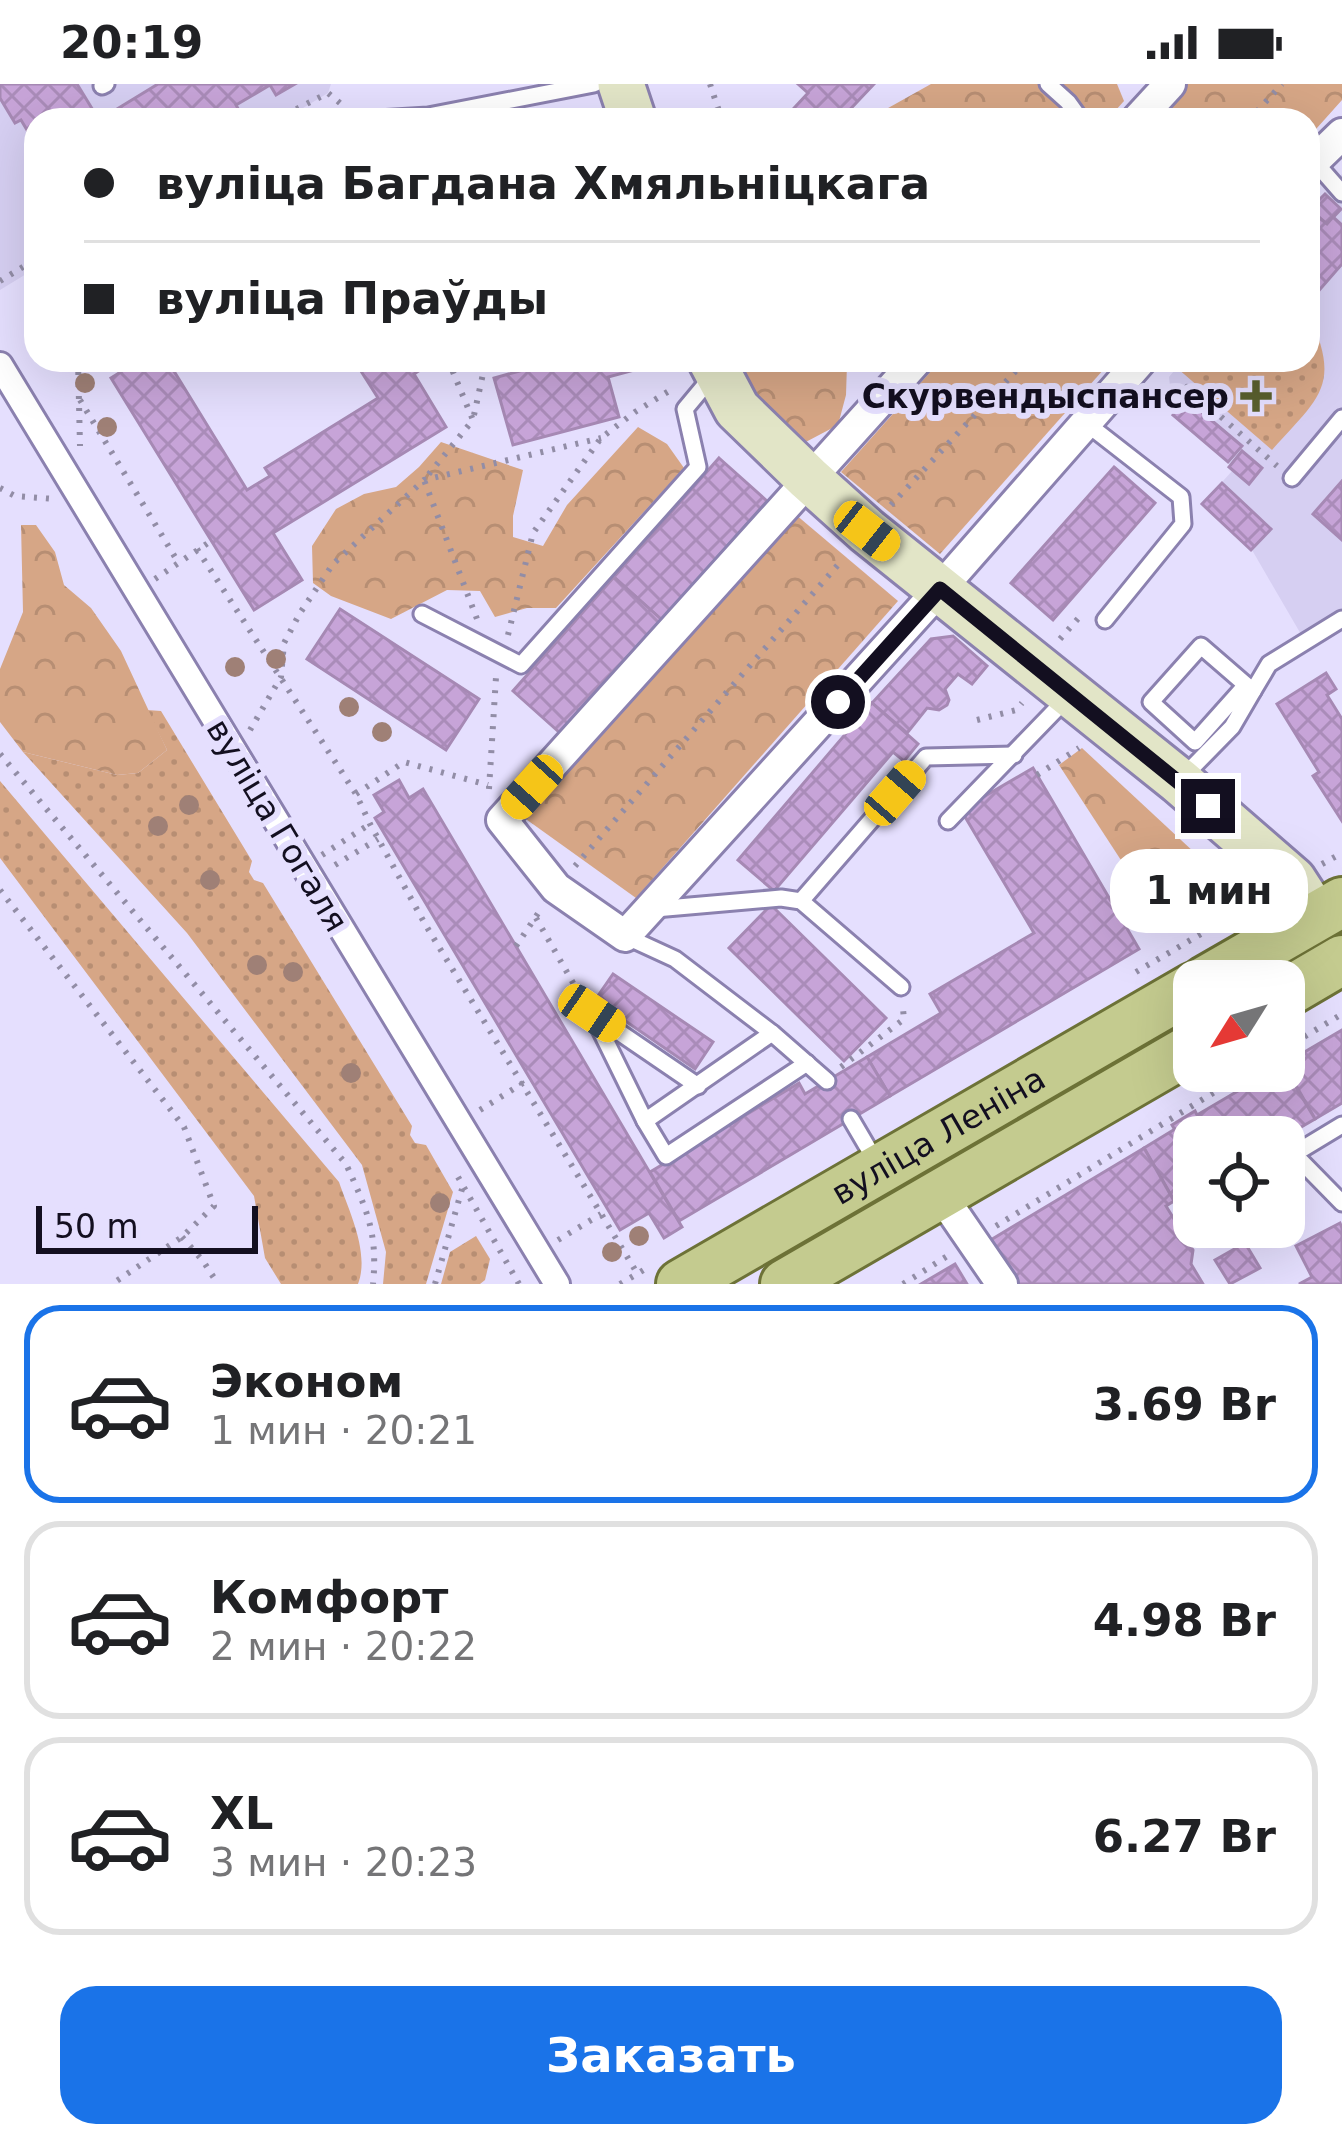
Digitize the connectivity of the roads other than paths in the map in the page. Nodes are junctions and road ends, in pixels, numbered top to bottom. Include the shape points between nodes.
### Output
1 (594, 84) edge
2 (1048, 84) edge
3 (470, 108) edge
4 (1073, 108) edge
5 (1342, 134) edge
6 (1320, 155) edge
7 (1320, 172) edge
8 (1342, 193) edge
9 (0, 365) edge
10 (703, 372) edge
11 (704, 372) edge
12 (906, 372) edge
13 (1131, 372) edge
14 (1342, 418) edge
15 (1086, 423) junction
16 (808, 478) junction
17 (1292, 478) road end
18 (940, 589) junction
19 (422, 614) dead end
20 (1342, 619) edge
21 (1105, 620) dead end
22 (1249, 688) junction
23 (1071, 694) junction
24 (1014, 755) junction
25 (1179, 781) junction
26 (948, 821) dead end
27 (1326, 895) edge
28 (801, 901) junction
29 (650, 910) junction
30 (625, 936) junction
31 (1235, 960) edge
32 (1342, 960) edge
33 (1305, 982) edge
34 (901, 988) road end
35 (1173, 999) edge
36 (772, 1033) junction
37 (1173, 1059) edge
38 (807, 1063) junction
39 (825, 1079) road end
40 (698, 1086) junction
41 (850, 1120) dead end
42 (645, 1121) junction
43 (1342, 1125) edge
44 (1305, 1149) edge
45 (880, 1167) junction
46 (1305, 1173) edge
47 (941, 1195) junction
48 (1342, 1203) edge
49 (557, 1284) edge
50 (681, 1284) edge
51 (785, 1284) edge
52 (1002, 1284) edge

1 - 3 lane
2 - 4 lane
5 - 6 street
7 - 8 lane
9 - 49 street, вуліца Гогаля
10 - 19 lane via 705,388 685,410 698,466 521,665
11 - 16 main road
12 - 16 street
13 - 15 street
14 - 17 lane
15 - 18 street
15 - 21 lane via 1181,497 1183,524
16 - 18 main road
16 - 30 street via 502,820 556,888
18 - 23 main road
18 - 29 street
20 - 22 lane via 1269,664
22 - 22 lane via 1201,646 1150,702 1195,742
22 - 25 lane via 1232,727
23 - 24 lane
23 - 25 main road
24 - 26 lane
24 - 28 lane via 926,757
25 - 27 main road via 1293,880
27 - 31 main road
28 - 29 lane
28 - 34 lane
29 - 30 street
30 - 36 lane via 675,959
32 - 33 main road
35 - 45 main road, вуліца Леніна
36 - 38 lane
36 - 40 lane
37 - 47 main road, вуліца Леніна
38 - 39 lane
38 - 42 lane via 666,1156
40 - 42 lane
40 - 42 lane via 592,1013
41 - 45 lane
43 - 44 lane
45 - 50 main road, вуліца Леніна
46 - 48 lane
47 - 51 main road, вуліца Леніна
47 - 52 street

